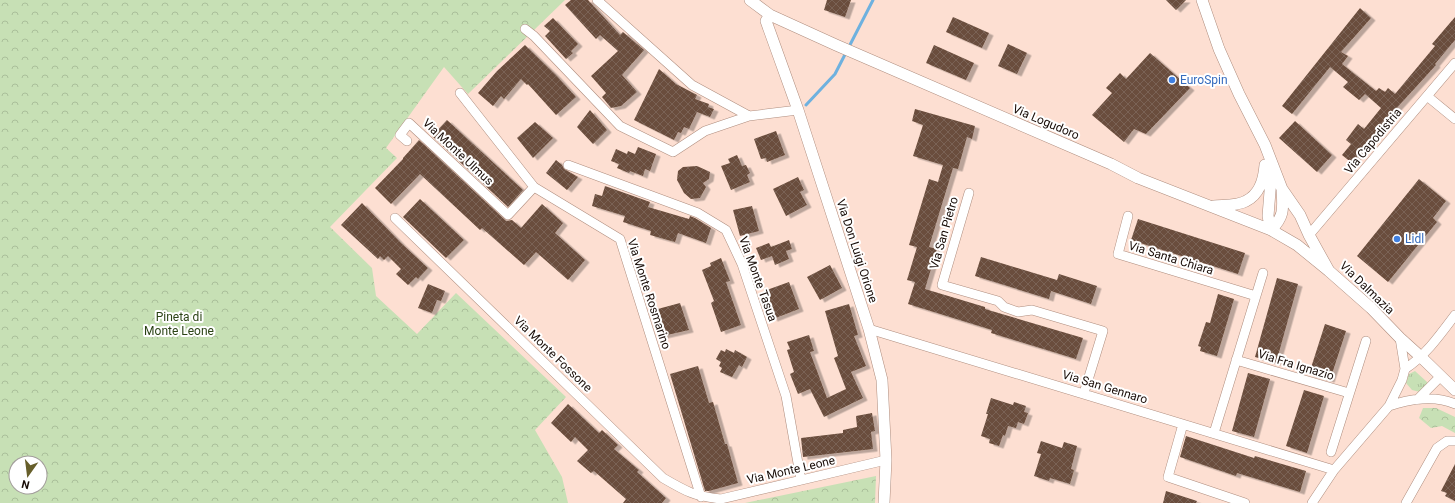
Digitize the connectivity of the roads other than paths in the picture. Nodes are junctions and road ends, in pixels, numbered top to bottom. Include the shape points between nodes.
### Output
1 (597, 0) edge
2 (750, 0) edge
3 (1202, 0) edge
4 (770, 15) junction
5 (525, 28) dead end
6 (1455, 63) edge
7 (460, 93) dead end
8 (1426, 96) junction
9 (798, 110) junction
10 (749, 116) junction
11 (1455, 119) edge
12 (407, 141) dead end
13 (1265, 145) junction
14 (1265, 163) junction
15 (568, 165) dead end
16 (534, 187) junction
17 (1282, 189) junction
18 (968, 193) dead end
19 (1212, 207) junction
20 (1128, 216) dead end
21 (395, 218) dead end
22 (1271, 230) junction
23 (1309, 235) junction
24 (1329, 271) junction
25 (1264, 273) dead end
26 (1256, 296) junction
27 (1455, 315) edge
28 (869, 329) junction
29 (1400, 338) junction
30 (1366, 340) dead end
31 (1421, 357) junction
32 (1236, 360) junction
33 (1405, 369) junction
34 (1441, 376) junction
35 (1455, 390) edge
36 (1349, 393) junction
37 (1084, 394) junction
38 (1417, 400) junction
39 (1455, 404) edge
40 (1389, 406) junction
41 (1183, 424) junction
42 (1214, 433) junction
43 (1455, 441) edge
44 (1331, 452) dead end
45 (886, 460) junction
46 (1334, 470) junction
47 (801, 480) junction
48 (701, 497) junction
49 (884, 503) edge
50 (1245, 503) edge
51 (1312, 503) edge
52 (1406, 503) edge

1 - 10 street via 692,85
2 - 4 street, Via Logudoro
3 - 13 street, Via Dalmazia via 1219,49
4 - 9 street, Via Don Luigi Orione via 766,20
4 - 19 street, Via Logudoro via 1138,178
5 - 10 street via 620,126 673,152 705,131
6 - 8 street, Via Capodistria
7 - 16 street, Via Monte Rosmarino
8 - 11 street
8 - 23 street, Via Capodistria
9 - 10 street
9 - 28 street, Via Don Luigi Orione
12 - 16 street, Via Monte Ulmus via 400,135 409,123 508,215
13 - 14 street, Via Dalmazia
13 - 17 street, Via Dalmazia
14 - 19 street, Via Dalmazia via 1264,177 1254,195 1246,202
14 - 22 street, Via Dalmazia via 1271,179 1268,216
15 - 47 street, Via Monte Tasua via 698,213 726,230 742,264 786,396
16 - 48 street, Via Monte Rosmarino via 620,239
17 - 22 street, Via Dalmazia via 1282,215
17 - 23 street, Via Dalmazia via 1300,215
18 - 37 street, Via San Pietro via 942,285 998,301 1004,307 1018,312 1032,310 1103,331
19 - 22 street, Via Logudoro
20 - 26 street, Via Santa Chiara via 1118,254
21 - 48 street, Via Monte Fossone via 663,478
22 - 24 street, Via Logudoro via 1297,245
23 - 24 street, Via Dalmazia
24 - 29 street, Via Dalmazia
25 - 26 street
26 - 32 street
27 - 31 street
28 - 37 street, Via San Gennaro
28 - 45 street, Via Don Luigi Orione via 882,380
29 - 31 street, Via Dalmazia
29 - 33 street
30 - 36 street
31 - 33 street
31 - 34 street, Via Dalmazia
32 - 36 street, Via Fra Ignazio
32 - 42 street
33 - 40 street
34 - 35 street, Via Dalmazia
34 - 38 street
36 - 44 street
37 - 41 street, Via San Gennaro
38 - 39 street via 1438,399
38 - 40 street
40 - 46 street
41 - 42 street, Via San Gennaro
41 - 50 street via 1168,478
42 - 46 street, Via San Gennaro
43 - 52 street via 1447,441 1437,448
45 - 47 street, Via Monte Leone
45 - 49 street, Via Don Luigi Orione
46 - 51 street
47 - 48 street, Via Monte Leone via 722,499

